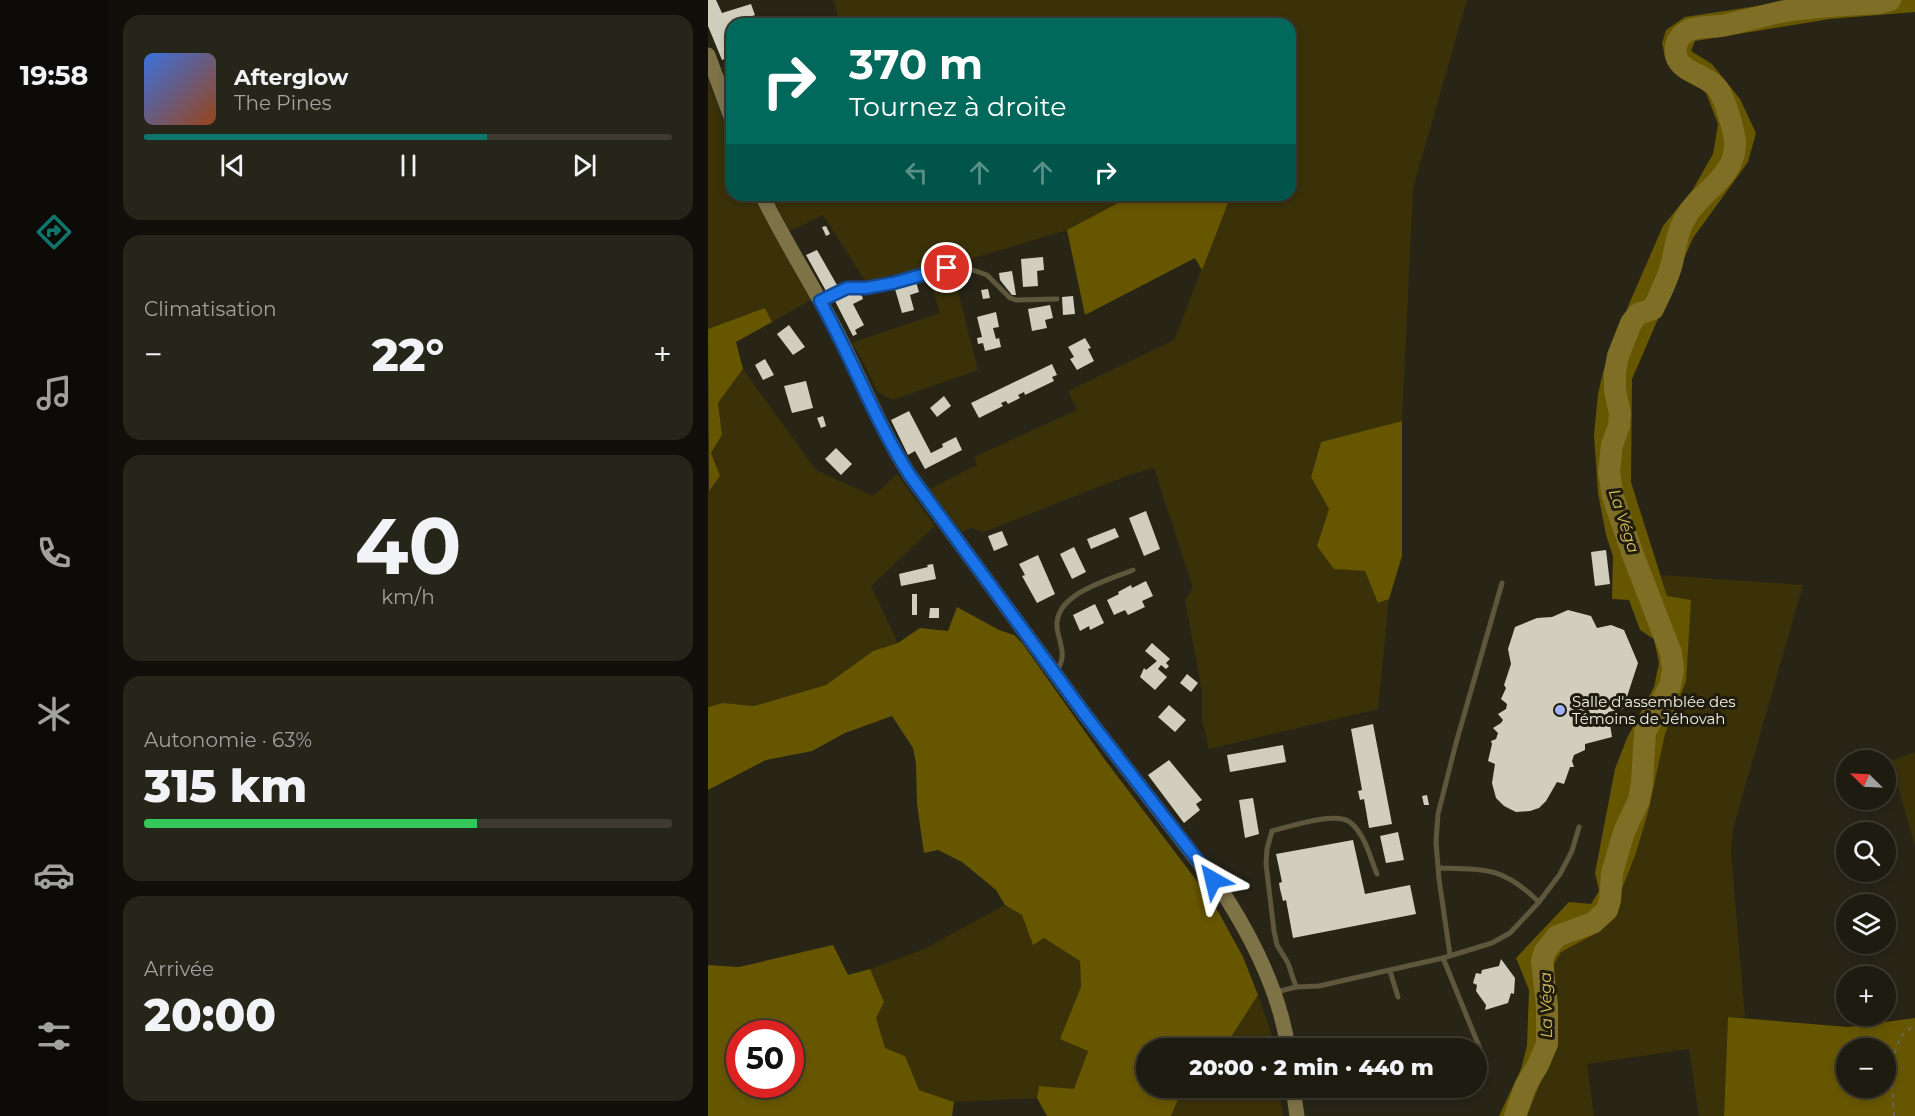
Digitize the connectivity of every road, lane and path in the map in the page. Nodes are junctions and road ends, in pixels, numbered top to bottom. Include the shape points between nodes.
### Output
1 (708, 55) edge
2 (726, 104) edge
3 (765, 201) edge
4 (1056, 299) dead end
5 (820, 301) junction
6 (1133, 570) dead end
7 (1502, 583) dead end
8 (1055, 674) junction
9 (1579, 827) dead end
10 (1438, 868) junction
11 (1377, 874) dead end
12 (1539, 902) junction
13 (1450, 955) junction
14 (1443, 958) junction
15 (1390, 970) junction
16 (1296, 987) junction
17 (1274, 993) junction
18 (1398, 997) dead end
19 (1915, 1026) edge
20 (1285, 1038) edge
21 (1476, 1038) edge
22 (1294, 1098) edge
23 (1297, 1116) edge
24 (1894, 1116) edge

1 - 2 main road
3 - 5 main road
4 - 5 lane via 1016,300 987,275 967,268 947,268 866,288 847,288
5 - 8 main road via 901,462
6 - 8 lane via 1071,597 1062,607 1056,626 1064,655
7 - 10 lane via 1442,794 1436,842
8 - 17 main road via 1227,899 1247,931
9 - 12 lane via 1568,862
10 - 12 lane via 1483,869 1503,875 1523,886
10 - 13 lane
11 - 16 lane via 1363,839 1350,821 1315,820 1272,831 1266,864 1274,932
12 - 13 lane via 1510,933 1492,943
13 - 14 lane
14 - 15 lane
14 - 21 lane
15 - 16 lane via 1319,986
15 - 18 lane
16 - 17 lane
17 - 20 main road
19 - 24 path via 1904,1033 1896,1052
22 - 23 main road

